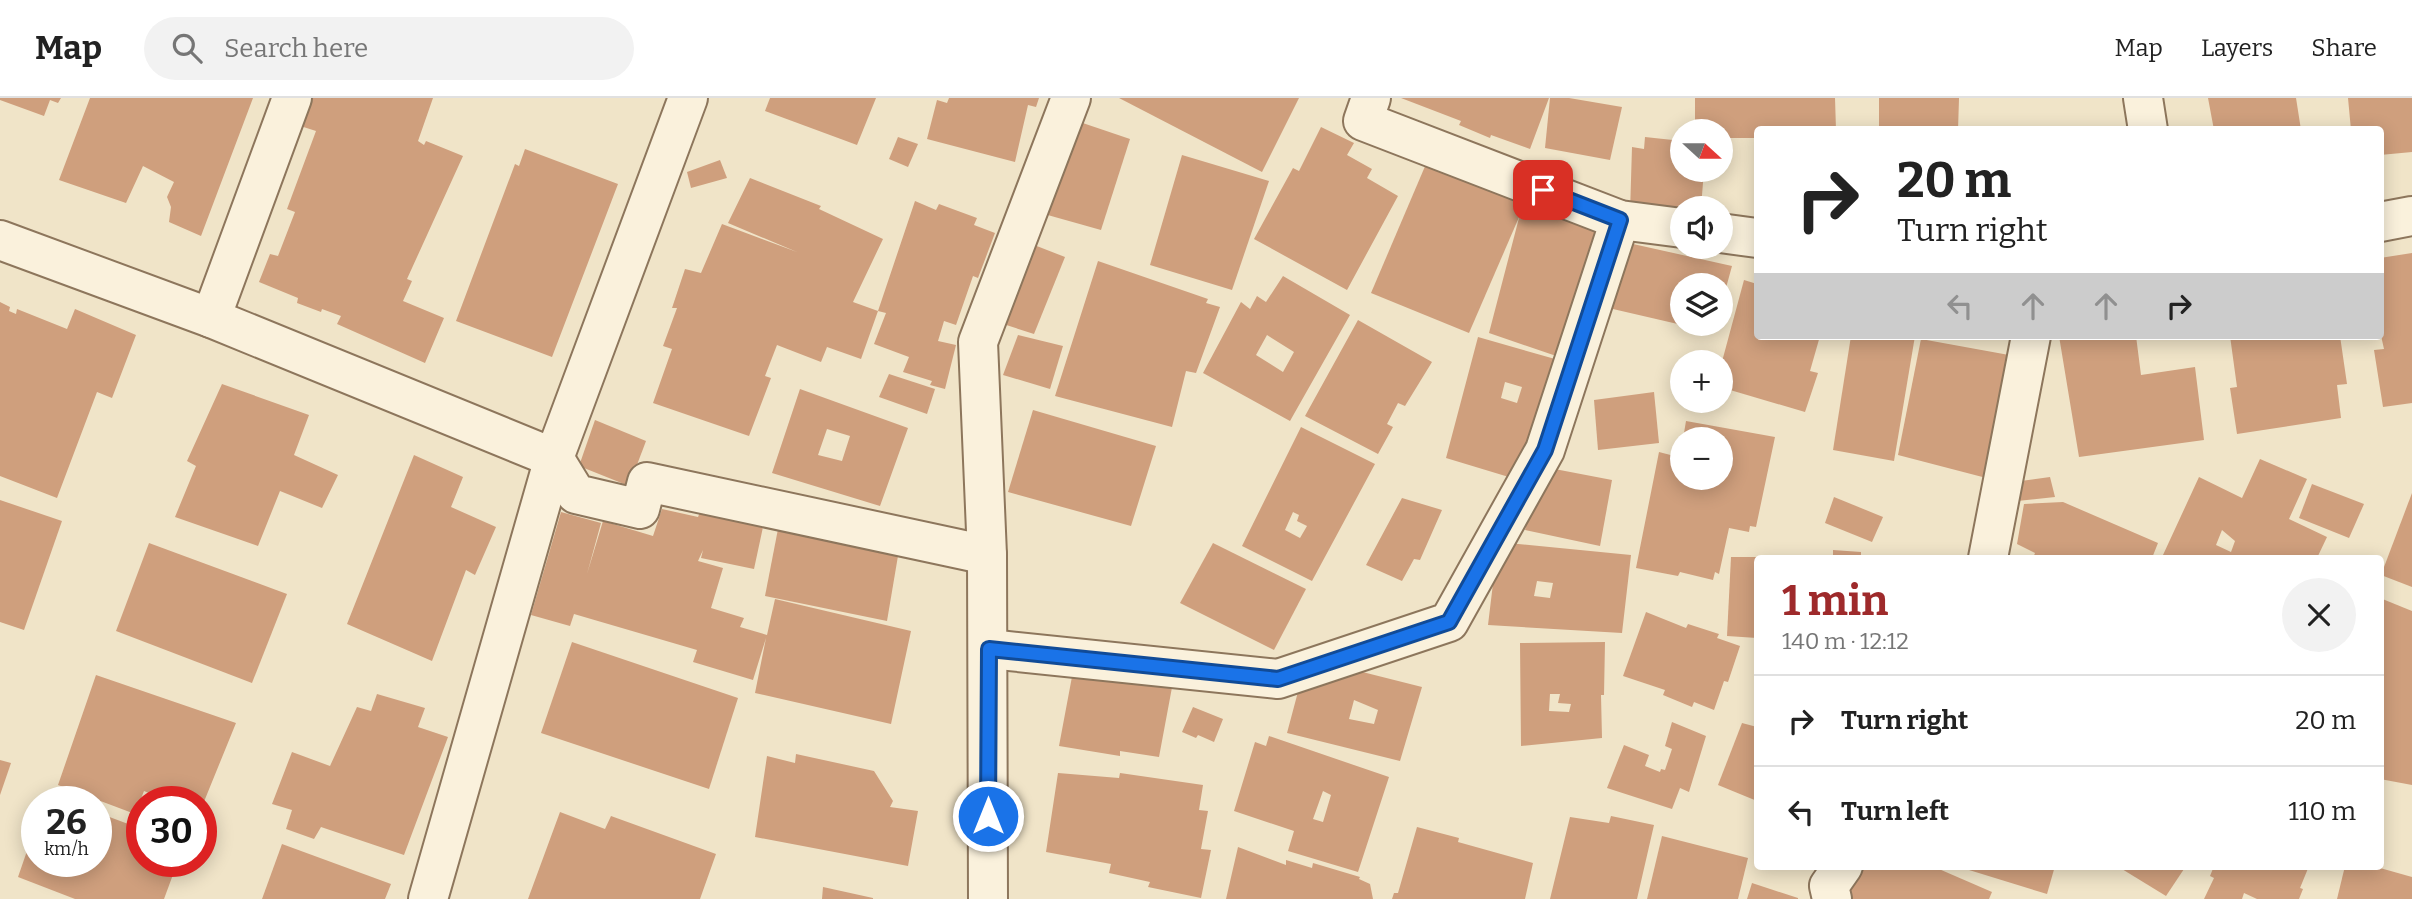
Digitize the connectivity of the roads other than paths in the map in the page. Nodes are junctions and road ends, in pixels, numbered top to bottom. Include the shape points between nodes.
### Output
1 (292, 98) edge
2 (688, 98) edge
3 (1071, 98) edge
4 (1371, 98) edge
5 (2143, 98) edge
6 (2147, 126) edge
7 (2412, 216) edge
8 (1620, 220) junction
9 (2384, 221) edge
10 (1670, 226) edge
11 (1733, 235) edge
12 (1754, 238) edge
13 (0, 240) edge
14 (211, 318) junction
15 (2030, 340) edge
16 (554, 458) junction
17 (987, 555) junction
18 (1989, 555) edge
19 (989, 649) junction
20 (1840, 870) edge
21 (428, 899) edge
22 (988, 899) edge
23 (1832, 899) edge

1 - 14 street
2 - 16 street
3 - 17 street via 978,342
4 - 8 street via 1363,121
5 - 6 street
7 - 9 street
8 - 10 street
8 - 19 street via 1545,450 1449,622 1278,679
11 - 12 street
13 - 14 street
14 - 16 street
15 - 18 street
16 - 17 street via 576,494 640,509 646,482
16 - 21 street
17 - 19 street
19 - 22 street
20 - 23 street via 1829,886

